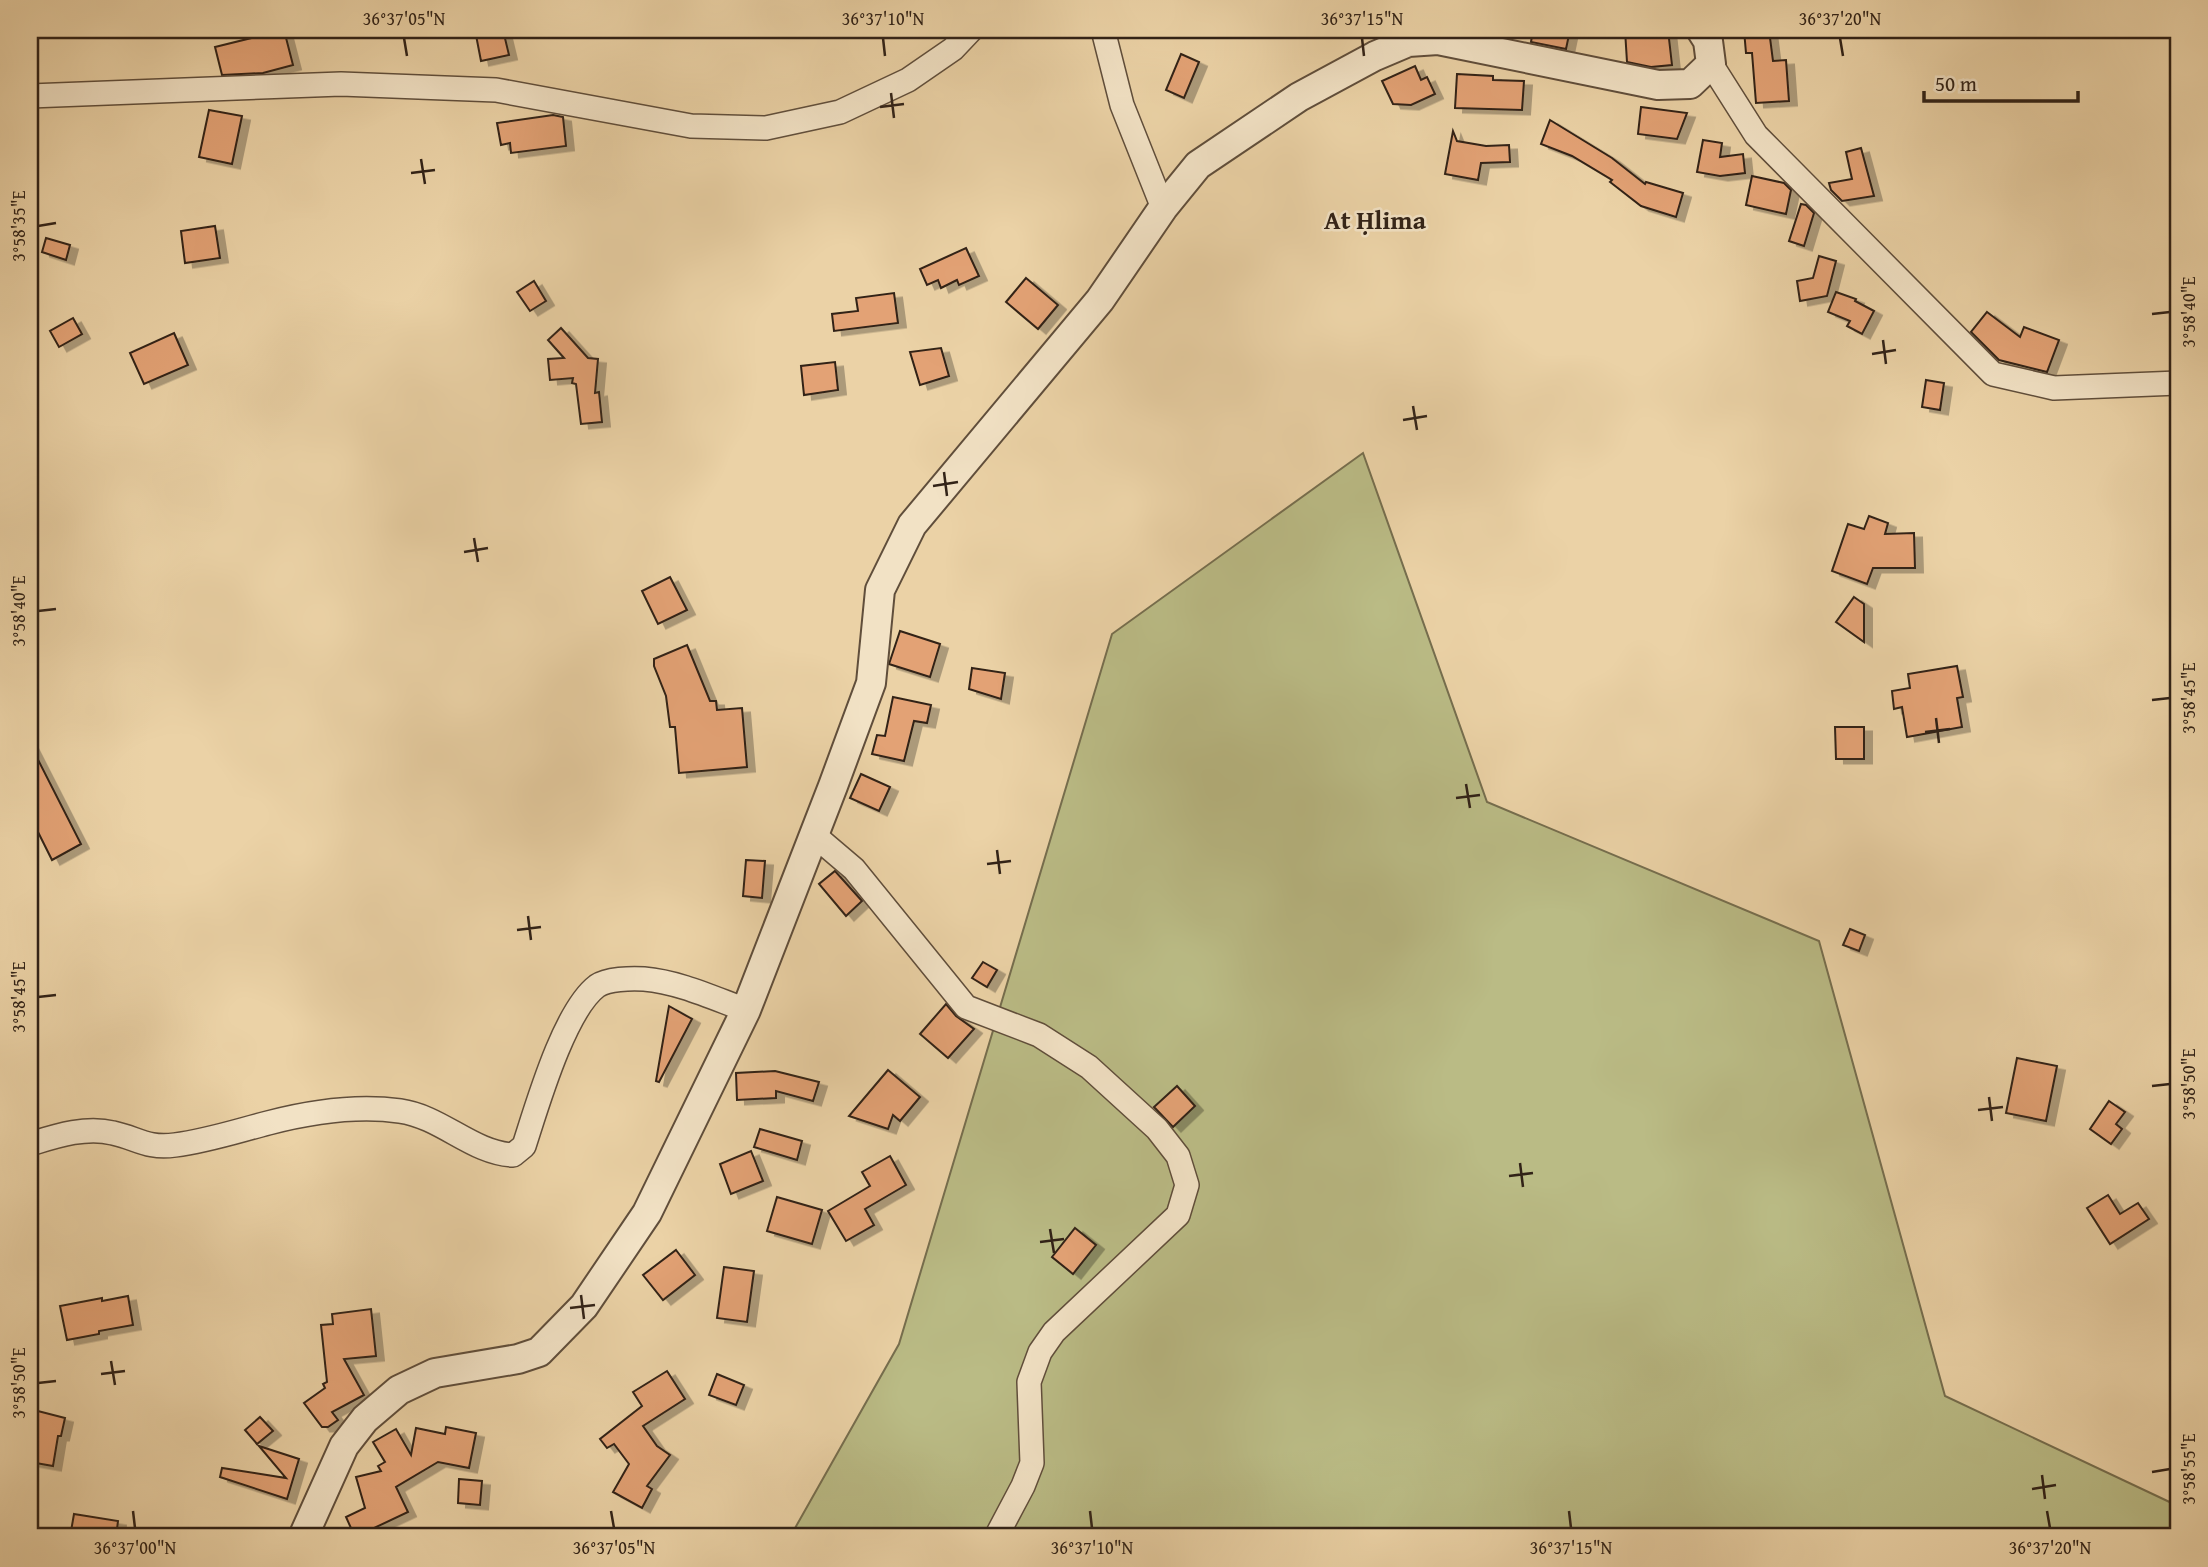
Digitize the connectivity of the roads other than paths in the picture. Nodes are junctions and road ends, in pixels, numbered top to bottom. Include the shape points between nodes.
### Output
1 (971, 30) edge
2 (1103, 30) edge
3 (1701, 30) edge
4 (1711, 64) junction
5 (30, 96) edge
6 (1163, 208) junction
7 (2178, 383) edge
8 (814, 835) junction
9 (746, 1010) junction
10 (30, 1144) edge
11 (303, 1537) edge
12 (996, 1537) edge

1 - 5 street via 953,49 908,80 840,112 766,128 691,126 496,90 341,84
2 - 6 street via 1122,105
3 - 4 street via 1708,41
4 - 6 street via 1690,84 1658,85 1438,40 1408,42 1299,97 1198,165
4 - 7 street via 1756,135 1993,374 2054,388
6 - 8 street via 1100,300 912,525 880,590 871,683
8 - 9 street
8 - 12 street via 854,869 966,1007 1039,1035 1089,1067 1157,1129 1178,1156 1187,1185 1178,1215 1054,1332 1041,1352 1029,1382 1032,1463
9 - 10 street via 670,983 642,979 598,985 581,1003 561,1043 524,1146 513,1155 497,1154 433,1120 401,1111 311,1113 173,1146 143,1144 113,1132 82,1131
9 - 11 street via 647,1213 584,1306 539,1352 435,1373 398,1390 365,1419 344,1446

